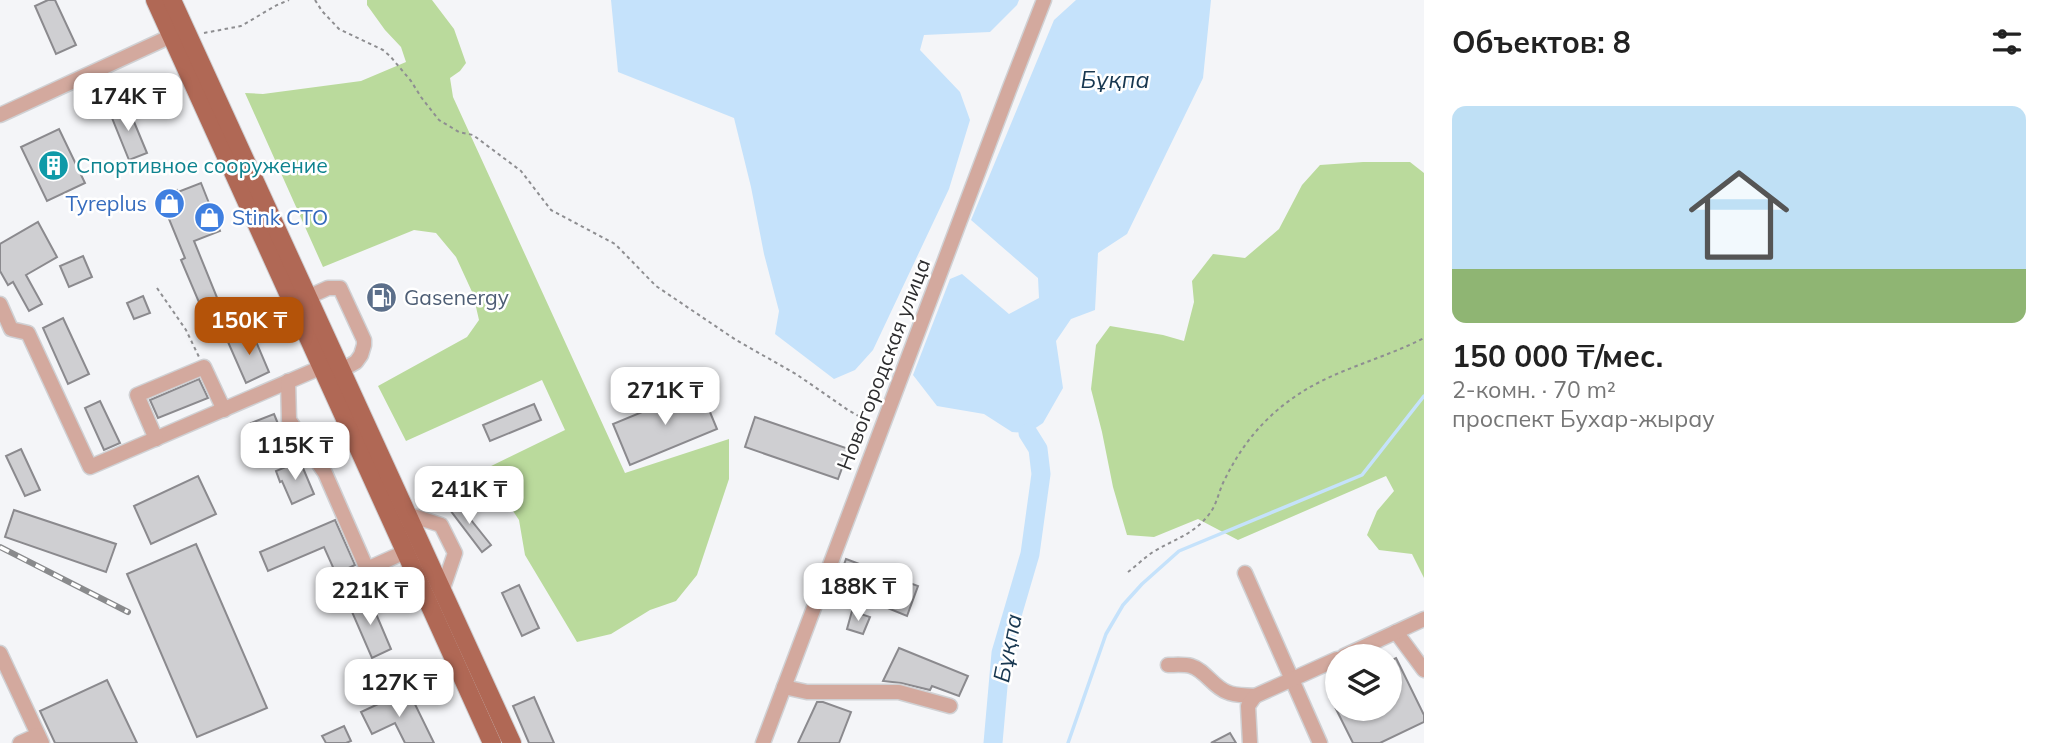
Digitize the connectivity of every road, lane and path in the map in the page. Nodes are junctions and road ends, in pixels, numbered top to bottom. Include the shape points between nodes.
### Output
1 (155, 0) edge
2 (172, 0) edge
3 (289, 0) edge
4 (315, 0) edge
5 (1044, 0) edge
6 (182, 34) junction
7 (0, 115) edge
8 (157, 288) dead end
9 (308, 297) junction
10 (0, 304) edge
11 (1424, 338) edge
12 (204, 367) junction
13 (322, 367) junction
14 (342, 370) junction
15 (288, 381) junction
16 (224, 410) junction
17 (881, 428) junction
18 (156, 439) junction
19 (407, 514) junction
20 (413, 548) junction
21 (1128, 572) dead end
22 (1245, 573) dead end
23 (442, 591) junction
24 (1424, 619) edge
25 (1396, 632) junction
26 (1370, 644) edge
27 (0, 653) edge
28 (1168, 665) dead end
29 (1325, 665) edge
30 (1424, 670) edge
31 (1292, 680) junction
32 (784, 687) junction
33 (1255, 696) junction
34 (950, 706) dead end
35 (40, 739) edge
36 (20, 743) edge
37 (492, 743) edge
38 (512, 743) edge
39 (762, 743) edge
40 (1250, 743) edge
41 (1320, 743) edge

1 - 6 main road
2 - 6 main road
3 - 6 path via 241,26
4 - 17 path via 339,29 390,56 439,120 473,135 521,171 551,210 615,244 656,286 687,308
5 - 17 street, Новогородская улица
6 - 7 street
6 - 9 main road
6 - 13 main road
8 - 12 path
9 - 14 main road
9 - 14 street via 340,288 364,340 356,362
10 - 18 street via 11,329 28,332 90,467
11 - 21 path via 1318,382 1291,399 1240,451 1211,512 1198,526
12 - 16 street
12 - 18 street via 137,395
13 - 15 street
13 - 20 main road
14 - 19 main road
15 - 16 street
15 - 20 street via 289,419 325,473 367,569
16 - 18 street
17 - 32 street, Новогородская улица
19 - 20 main road
19 - 23 street via 441,525 455,553
20 - 23 main road
20 - 37 main road
22 - 31 street
23 - 38 main road
24 - 25 street
25 - 26 street
25 - 30 street
27 - 35 street
28 - 33 street via 1189,665 1224,691
29 - 31 street
31 - 33 street
31 - 41 street
32 - 34 street via 807,692 899,692
32 - 39 street, Новогородская улица
33 - 40 street via 1248,706
35 - 36 street

